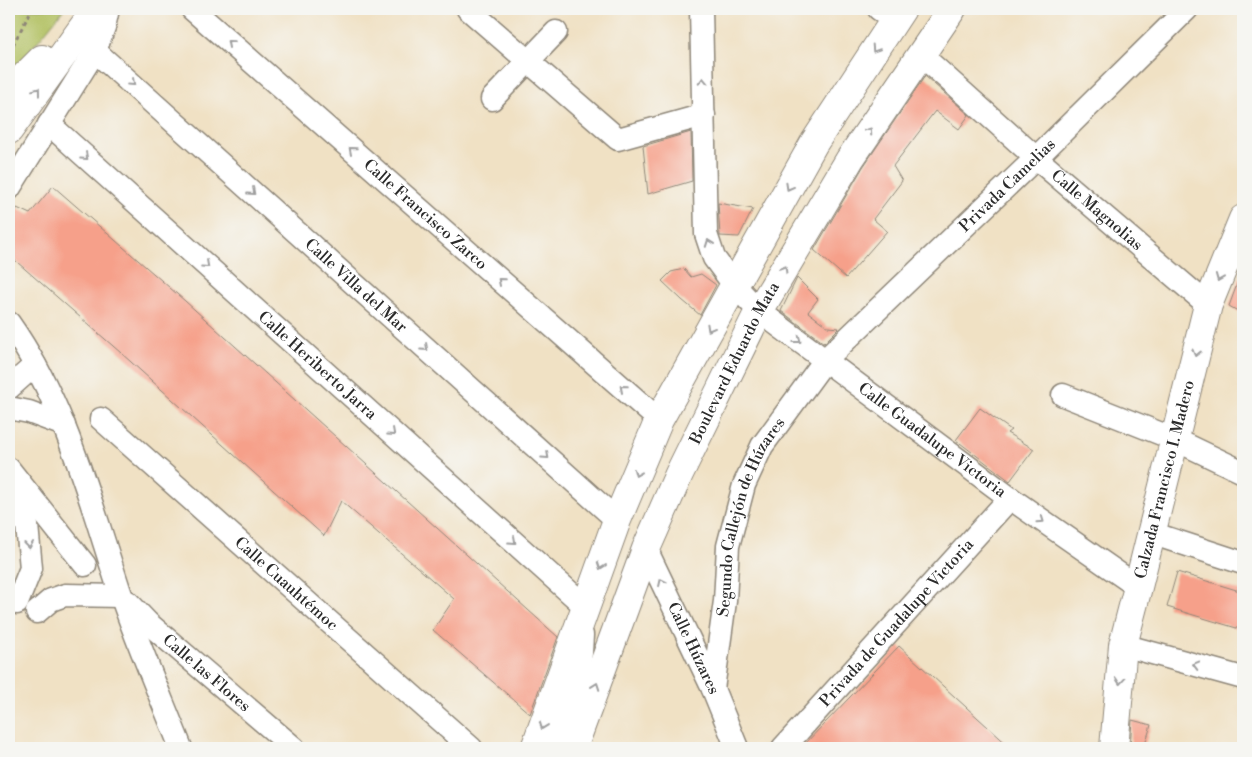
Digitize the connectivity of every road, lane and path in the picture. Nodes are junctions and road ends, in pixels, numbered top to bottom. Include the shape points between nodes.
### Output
1 (32, 9) edge
2 (192, 9) edge
3 (468, 9) edge
4 (952, 9) edge
5 (1187, 9) edge
6 (98, 12) edge
7 (697, 12) edge
8 (892, 12) edge
9 (556, 32) dead end
10 (95, 51) junction
11 (9, 52) edge
12 (920, 54) junction
13 (529, 60) junction
14 (9, 96) edge
15 (492, 99) dead end
16 (704, 115) junction
17 (49, 124) junction
18 (9, 130) edge
19 (1036, 158) junction
20 (9, 189) edge
21 (1243, 218) edge
22 (734, 285) junction
23 (1208, 305) junction
24 (759, 311) junction
25 (9, 327) edge
26 (825, 360) junction
27 (35, 365) junction
28 (9, 388) edge
29 (1063, 395) dead end
30 (9, 408) edge
31 (100, 419) dead end
32 (659, 420) junction
33 (64, 425) junction
34 (1174, 439) junction
35 (9, 469) edge
36 (1243, 472) edge
37 (1010, 498) junction
38 (9, 502) edge
39 (617, 520) junction
40 (1151, 532) junction
41 (646, 549) junction
42 (1243, 563) edge
43 (85, 565) dead end
44 (1138, 587) junction
45 (122, 596) junction
46 (584, 611) junction
47 (1123, 645) junction
48 (1243, 678) edge
49 (712, 689) junction
50 (181, 748) edge
51 (294, 748) edge
52 (471, 748) edge
53 (535, 748) edge
54 (558, 748) edge
55 (573, 748) edge
56 (737, 748) edge
57 (783, 748) edge
58 (1114, 748) edge

1 - 11 path
32 -> 2 street, Calle Francisco Zarco
3 - 13 street
4 - 12 main road, Boulevard Eduardo Mata
5 - 19 street, Privada Camelias
6 - 10 street via 104,27
6 - 14 main road via 63,38 22,78
18 -> 6 main road
16 -> 7 street, Calle Guadalupe Victoria
8 -> 22 main road
9 - 13 street
10 - 17 street
10 -> 39 street, Calle Villa del Mar
12 - 19 street, Calle Magnolias
24 -> 12 main road, Boulevard Eduardo Mata via 850,159
13 - 15 street
13 - 16 street via 618,139
22 -> 16 street, Calle Guadalupe Victoria via 714,258 706,234
17 - 20 street
17 -> 46 street, Calle Heriberto Jarra
19 - 23 street, Calle Magnolias
19 - 26 street, Privada Camelias
21 -> 23 main road, Calzada Francisco I. Madero
22 - 24 street, Calle Guadalupe Victoria
22 -> 32 main road
23 -> 34 main road, Calzada Francisco I. Madero
24 -> 26 street, Calle Guadalupe Victoria
24 - 41 main road, Boulevard Eduardo Mata
25 - 27 street
26 - 37 street, Calle Guadalupe Victoria
26 - 49 street, Segundo Callejón de Húzares via 762,446 744,485 728,546 725,601
27 - 28 street
27 - 33 street
29 - 34 street
30 - 33 street
31 - 52 street, Calle Cuauhtémoc
32 -> 39 main road
33 - 45 street
34 - 36 street
34 - 40 main road, Calzada Francisco I. Madero
35 - 43 street
37 -> 44 street, Calle Guadalupe Victoria
37 - 57 street, Privada de Guadalupe Victoria
38 -> 45 street via 27,525 31,568 27,607 65,594
39 -> 46 main road
40 - 42 street
40 - 44 main road, Calzada Francisco I. Madero
49 -> 41 street, Calle Húzares
55 -> 41 main road, Boulevard Eduardo Mata
44 - 47 main road, Calzada Francisco I. Madero
45 - 50 street
45 - 51 street, Calle las Flores via 148,623
46 -> 53 main road
46 - 54 street via 572,711
48 -> 47 street
47 -> 58 main road, Calzada Francisco I. Madero
49 - 56 street, Calle Húzares

